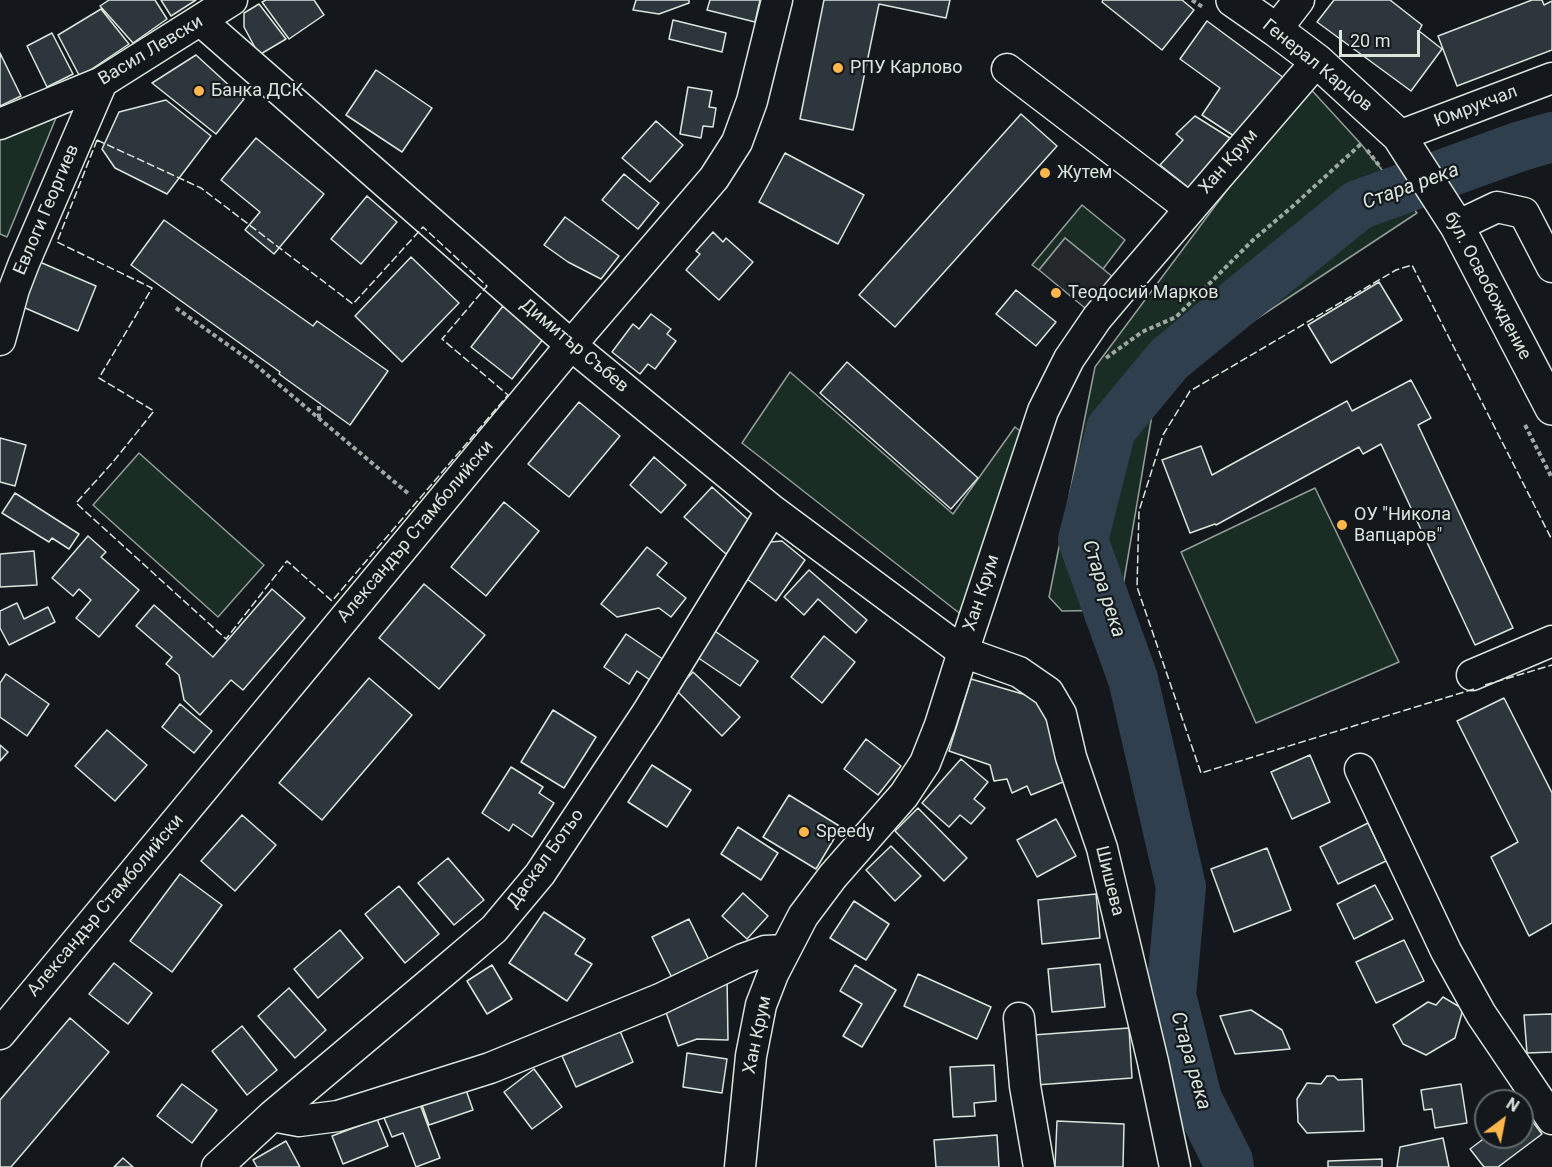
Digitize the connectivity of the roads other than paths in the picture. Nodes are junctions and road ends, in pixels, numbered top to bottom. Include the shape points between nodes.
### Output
1 (232, 0) edge
2 (777, 0) edge
3 (1233, 0) edge
4 (1299, 0) edge
5 (201, 21) junction
6 (1276, 30) junction
7 (1317, 61) junction
8 (1007, 69) dead end
9 (1552, 78) edge
10 (102, 82) junction
11 (0, 124) edge
12 (1400, 136) junction
13 (1189, 208) junction
14 (1457, 226) junction
15 (1552, 267) edge
16 (0, 340) edge
17 (570, 345) junction
18 (1552, 408) edge
19 (772, 510) junction
20 (1552, 641) edge
21 (963, 652) junction
22 (1472, 675) dead end
23 (1360, 770) dead end
24 (786, 950) junction
25 (1019, 1018) dead end
26 (1, 1031) edge
27 (272, 1116) junction
28 (1552, 1119) edge
29 (217, 1167) edge
30 (740, 1167) edge
31 (1039, 1167) edge
32 (1175, 1167) edge

1 - 5 street, Васил Левски
2 - 17 street, Александър Стамболийски via 752,100 736,142 714,178
3 - 6 main road, Генерал Карцов
4 - 6 street
5 - 10 street, Васил Левски
5 - 17 street, Димитър Събев
6 - 7 main road, Генерал Карцов
7 - 12 main road, Генерал Карцов
7 - 13 street, Хан Крум
8 - 13 street
9 - 12 street, Юмрукчал
10 - 11 street, Васил Левски
10 - 16 street, Евлоги Георгиев via 20,272
12 - 14 main road, бул. Освобождение
13 - 21 street, Хан Крум via 1097,318 1069,359 1043,411
14 - 15 street via 1497,207 1524,213
14 - 18 main road, бул. Освобождение
17 - 19 street, Димитър Събев
17 - 26 street, Александър Стамболийски
19 - 21 street, Димитър Събев
19 - 27 street, Даскал Ботьо via 647,713 540,874 494,928
20 - 22 street
21 - 24 street, Хан Крум via 924,763 904,795 803,916
21 - 32 street, Шишева via 1019,672 1048,692 1061,714 1071,757 1102,848
23 - 28 street via 1446,951 1481,1014
24 - 27 street via 765,951 743,959 660,999 490,1068 338,1116 299,1121
24 - 30 street, Хан Крум via 761,1005
25 - 31 street via 1025,1086
27 - 29 street, Даскал Ботьо

